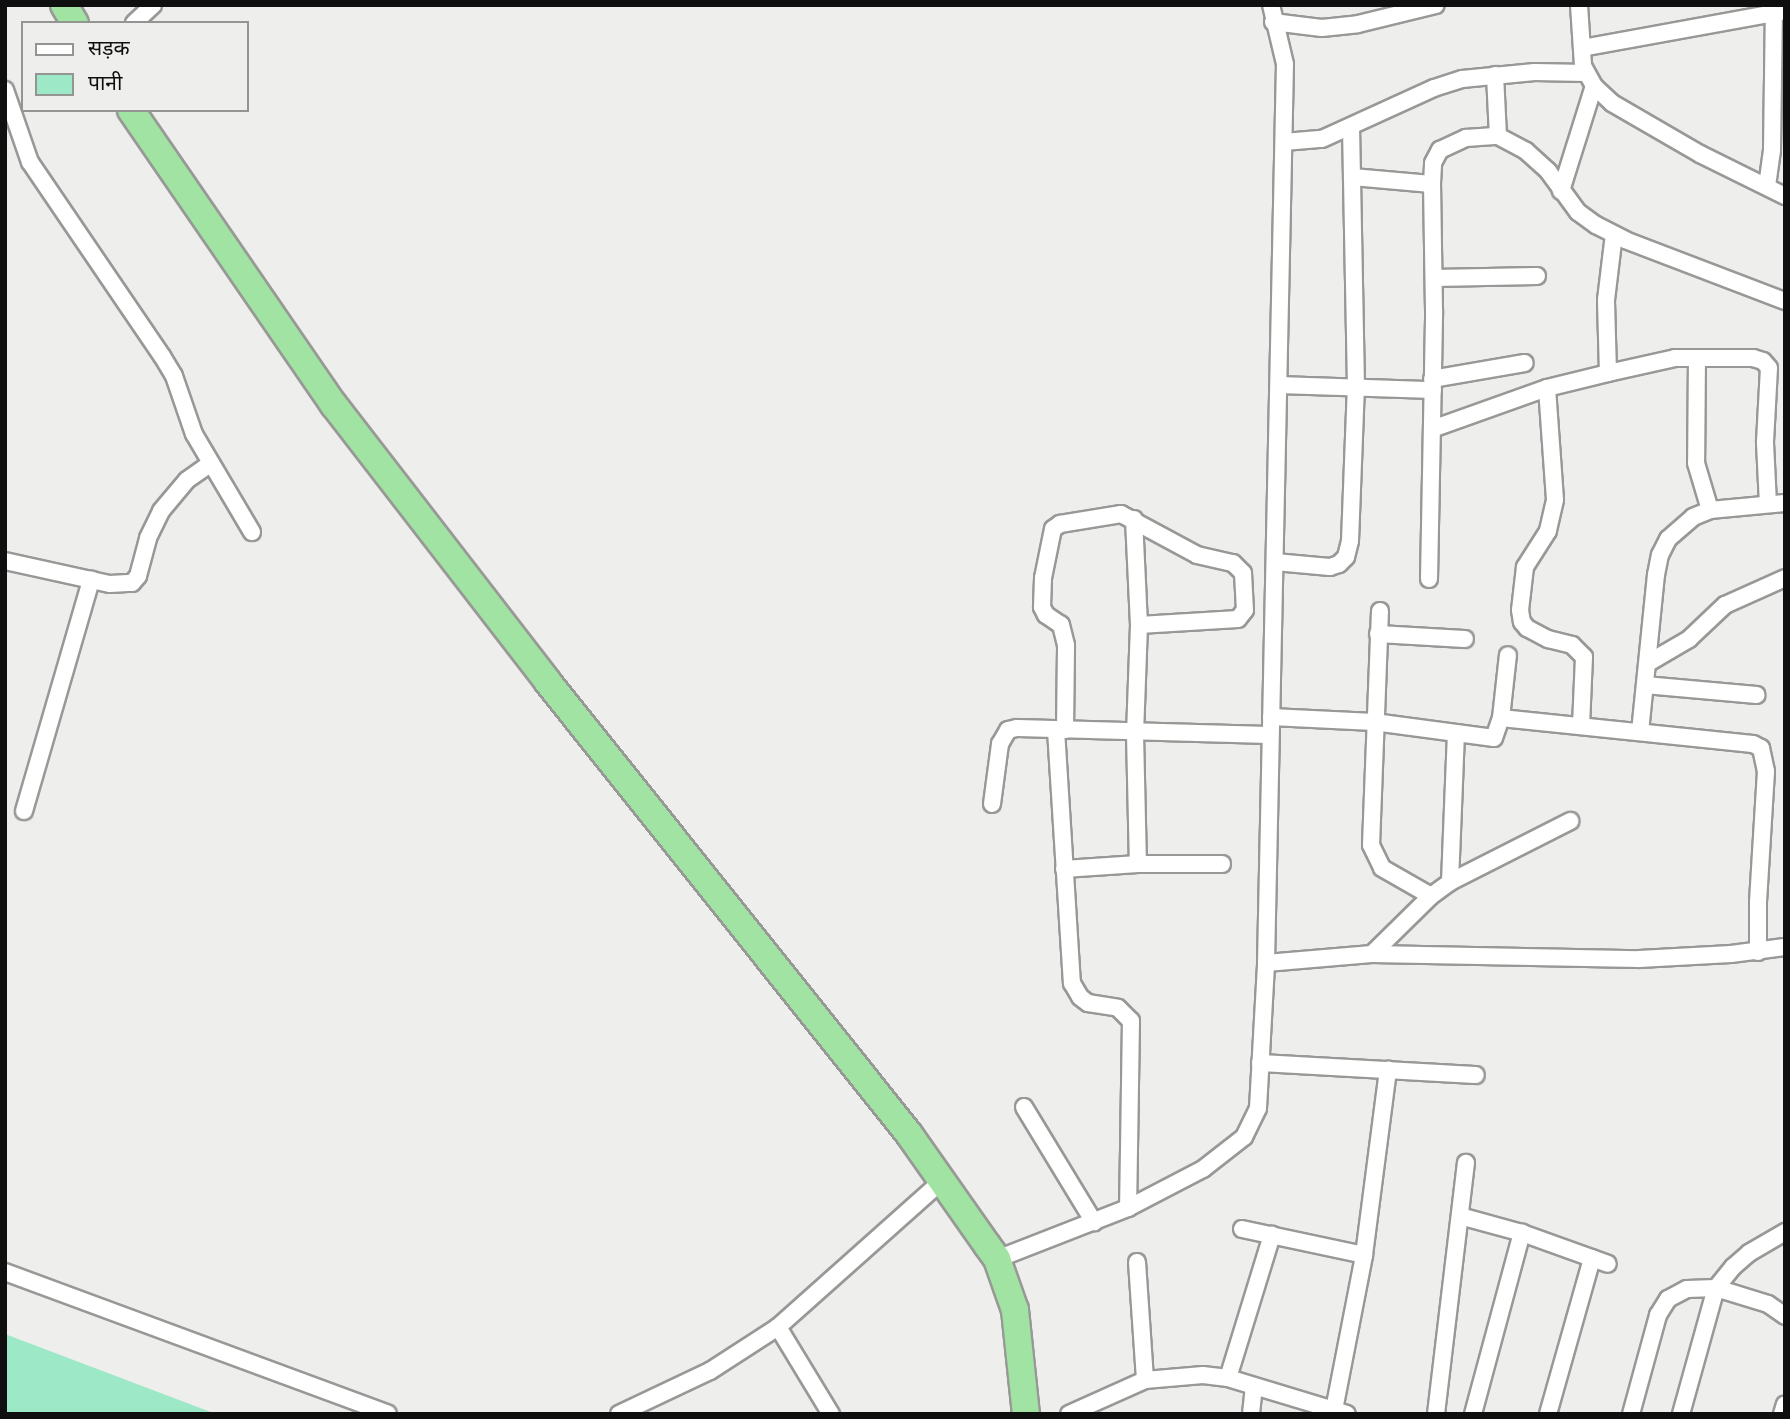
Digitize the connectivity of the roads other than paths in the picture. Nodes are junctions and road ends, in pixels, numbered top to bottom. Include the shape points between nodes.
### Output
1 (64, 5) edge
2 (153, 5) edge
3 (1271, 5) edge
4 (1436, 5) edge
5 (1578, 5) edge
6 (1779, 12) edge
7 (74, 21) edge
8 (136, 21) edge
9 (1273, 22) junction
10 (1582, 48) junction
11 (1779, 61) edge
12 (1495, 75) junction
13 (1590, 80) junction
14 (5, 90) edge
15 (132, 112) edge
16 (1352, 128) junction
17 (1498, 136) junction
18 (1284, 142) junction
19 (1352, 177) junction
20 (1432, 184) junction
21 (1767, 187) junction
22 (1561, 191) junction
23 (1785, 196) edge
24 (1614, 234) junction
25 (1537, 276) dead end
26 (1434, 278) junction
27 (1785, 301) edge
28 (1697, 358) junction
29 (1525, 363) dead end
30 (1608, 373) junction
31 (1433, 384) junction
32 (1279, 385) junction
33 (1356, 387) junction
34 (1547, 388) junction
35 (1432, 429) junction
36 (211, 463) junction
37 (1780, 505) edge
38 (1710, 510) junction
39 (1135, 519) junction
40 (252, 532) dead end
41 (5, 561) edge
42 (1276, 562) junction
43 (1785, 578) edge
44 (1430, 579) dead end
45 (91, 580) junction
46 (1244, 580) junction
47 (1275, 581) junction
48 (1380, 611) dead end
49 (1139, 625) junction
50 (1378, 634) junction
51 (1465, 639) dead end
52 (1508, 655) dead end
53 (1648, 663) junction
54 (1645, 685) junction
55 (1757, 695) dead end
56 (1270, 717) junction
57 (1502, 718) junction
58 (1374, 722) junction
59 (1581, 725) junction
60 (1060, 730) junction
61 (1640, 732) junction
62 (1456, 733) junction
63 (1135, 734) junction
64 (1270, 735) junction
65 (992, 804) dead end
66 (24, 811) dead end
67 (1570, 821) dead end
68 (1138, 864) junction
69 (1222, 864) dead end
70 (1064, 869) junction
71 (1450, 883) junction
72 (1430, 896) junction
73 (1785, 947) edge
74 (1758, 952) junction
75 (1372, 954) junction
76 (1266, 963) junction
77 (1260, 1063) junction
78 (1388, 1070) junction
79 (1476, 1075) dead end
80 (1024, 1107) dead end
81 (1466, 1163) dead end
82 (942, 1181) junction
83 (1128, 1208) junction
84 (1460, 1216) junction
85 (1094, 1222) junction
86 (1242, 1229) dead end
87 (1785, 1232) edge
88 (1522, 1233) junction
89 (1272, 1235) junction
90 (1364, 1255) junction
91 (997, 1259) junction
92 (1137, 1262) dead end
93 (5, 1272) edge
94 (1716, 1288) junction
95 (1785, 1316) edge
96 (778, 1327) junction
97 (1228, 1378) junction
98 (1145, 1380) junction
99 (1254, 1387) junction
100 (1785, 1404) edge
101 (1340, 1412) edge
102 (388, 1414) edge
103 (620, 1414) edge
104 (831, 1414) edge
105 (1026, 1414) edge
106 (1069, 1414) edge
107 (1251, 1414) edge
108 (1436, 1414) edge
109 (1473, 1414) edge
110 (1548, 1414) edge
111 (1631, 1414) edge
112 (1681, 1414) edge
113 (1782, 1414) edge

1 - 7 highway
2 - 8 street
3 - 9 street
4 - 9 street via 1322,28
5 - 10 street
6 - 10 street
6 - 11 street
9 - 18 street via 1286,64
10 - 13 street
11 - 21 street
12 - 13 street
12 - 16 street via 1434,88
12 - 17 street
13 - 21 street via 1612,103
13 - 22 street
14 - 36 street via 30,162 162,356
15 - 82 highway via 334,405
16 - 18 street via 1322,139
16 - 19 street
17 - 20 street via 1466,138 1440,150 1433,163
17 - 22 street via 1526,151
18 - 32 street
19 - 20 street
19 - 33 street
20 - 26 street
21 - 23 street
22 - 24 street via 1578,212
24 - 27 street
24 - 30 street via 1605,300
25 - 26 street
26 - 31 street
28 - 30 street via 1675,358
28 - 37 street via 1753,358 1769,368 1765,443
28 - 38 street via 1696,463
29 - 31 street
30 - 34 street
31 - 33 street
31 - 35 street
32 - 33 street
32 - 42 street
33 - 42 street via 1346,556 1330,567
34 - 35 street
34 - 59 street via 1553,518 1525,567 1520,610 1527,628 1572,645 1584,657
35 - 44 street
36 - 40 street
36 - 45 street via 187,480 161,511 132,583
37 - 38 street
38 - 53 street via 1681,526 1660,555
39 - 46 street via 1197,555 1234,563
39 - 49 street
39 - 60 street via 1112,514 1060,524 1049,537 1042,607 1061,625 1066,645
41 - 45 street
42 - 47 street
43 - 53 street via 1725,605 1689,639
45 - 66 street
46 - 47 street
46 - 49 street via 1245,610 1238,619
47 - 56 street
48 - 50 street
49 - 63 street
50 - 51 street
50 - 58 street
52 - 57 street
53 - 54 street
54 - 55 street
54 - 61 street
56 - 58 street
56 - 64 street
57 - 59 street
57 - 62 street via 1494,738
58 - 62 street
58 - 72 street via 1371,845 1375,858 1392,875
59 - 61 street
60 - 63 street
60 - 65 street via 1017,728 1003,736
60 - 70 street
61 - 74 street via 1762,748 1766,771
62 - 71 street
63 - 64 street
63 - 68 street
64 - 76 street
67 - 71 street
68 - 69 street
68 - 70 street
70 - 83 street via 1072,983 1088,1003 1118,1008 1131,1021
71 - 72 street
72 - 75 street
73 - 74 street
74 - 75 street via 1639,959
75 - 76 street
76 - 77 street
77 - 78 street
77 - 83 street via 1258,1108 1244,1137 1202,1169
78 - 79 street
78 - 90 street
80 - 85 street
81 - 84 street
82 - 91 highway
82 - 96 street
83 - 85 street
84 - 88 street
84 - 108 street
85 - 91 street
86 - 89 street
87 - 94 street via 1749,1253
88 - 109 street
88 - 110 street via 1600,1261
89 - 90 street
89 - 97 street
90 - 101 street
91 - 105 highway via 1015,1310
92 - 98 street
93 - 102 street
94 - 95 street via 1768,1304
94 - 111 street via 1687,1289 1668,1299 1658,1315
94 - 112 street
96 - 103 street via 710,1371
96 - 104 street
97 - 98 street via 1203,1375
97 - 99 street
98 - 106 street
99 - 101 street
99 - 107 street
100 - 113 street

